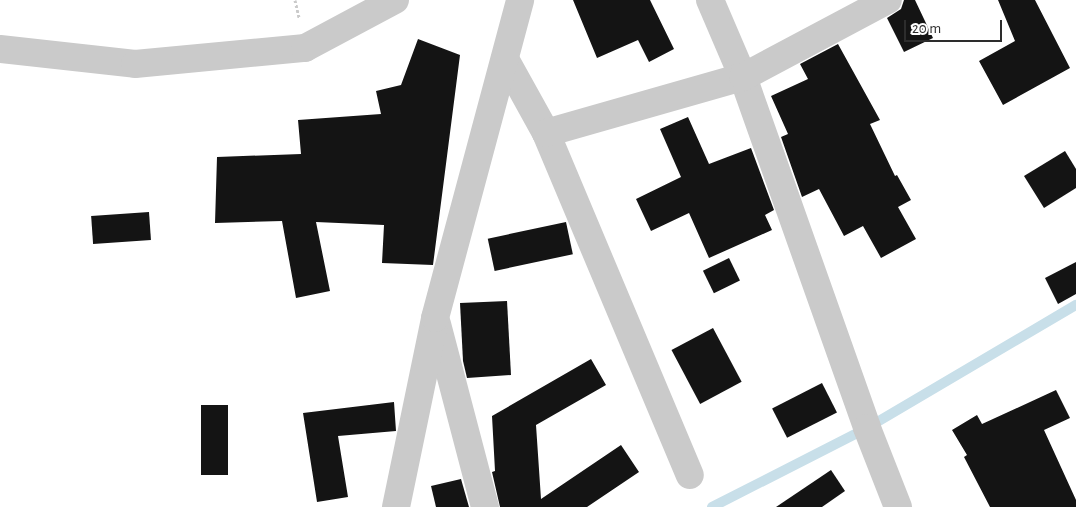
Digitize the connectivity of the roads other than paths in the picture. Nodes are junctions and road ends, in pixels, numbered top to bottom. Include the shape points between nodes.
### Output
1 (394, 0) edge
2 (520, 0) edge
3 (710, 0) edge
4 (888, 0) edge
5 (0, 49) edge
6 (505, 59) junction
7 (743, 77) junction
8 (546, 133) junction
9 (435, 318) junction
10 (690, 475) dead end
11 (396, 507) edge
12 (485, 507) edge
13 (898, 507) edge

1 - 5 street via 305,48 136,64
2 - 6 street
3 - 7 street
4 - 7 street
6 - 8 street
6 - 9 street
7 - 8 street
7 - 13 street
8 - 10 street
9 - 11 street
9 - 12 street

